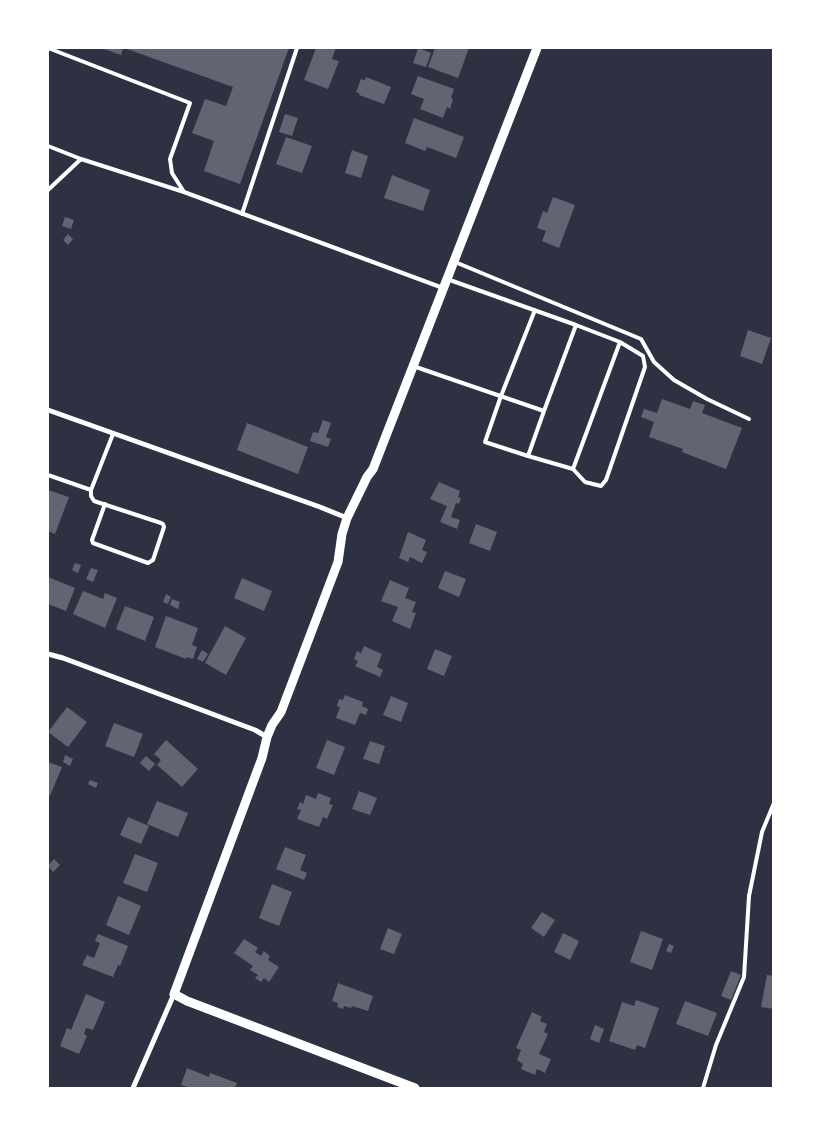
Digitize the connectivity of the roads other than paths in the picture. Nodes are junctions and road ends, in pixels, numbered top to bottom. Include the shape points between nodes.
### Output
1 (48, 48) edge
2 (297, 48) edge
3 (536, 48) edge
4 (48, 146) edge
5 (82, 159) junction
6 (48, 190) edge
7 (184, 192) junction
8 (242, 214) junction
9 (453, 261) junction
10 (447, 279) junction
11 (443, 288) junction
12 (535, 310) junction
13 (576, 325) junction
14 (620, 342) junction
15 (413, 366) junction
16 (501, 396) junction
17 (48, 410) edge
18 (544, 411) junction
19 (750, 419) dead end
20 (114, 434) junction
21 (528, 456) junction
22 (572, 469) junction
23 (48, 475) edge
24 (91, 490) junction
25 (105, 504) junction
26 (347, 518) junction
27 (48, 654) edge
28 (267, 737) junction
29 (774, 803) edge
30 (174, 994) junction
31 (133, 1088) edge
32 (415, 1088) edge
33 (703, 1088) edge

1 - 7 lane via 190,103 170,159 172,173
2 - 8 lane
3 - 9 street
4 - 5 lane
5 - 6 lane
5 - 7 lane
7 - 8 lane
8 - 11 lane
9 - 10 street
9 - 19 lane via 642,338 654,362 674,380
10 - 11 street
10 - 12 lane
11 - 15 street
12 - 13 lane
12 - 16 lane
13 - 14 lane
13 - 18 lane
14 - 22 lane
14 - 22 lane via 643,356 645,367 606,480 600,486 585,482
15 - 16 lane
15 - 26 street via 373,469
16 - 18 lane
16 - 21 lane via 485,442
17 - 20 street
18 - 21 lane
20 - 24 lane
20 - 26 street
21 - 22 lane
23 - 24 lane
24 - 25 lane via 94,501
25 - 25 lane via 163,524 153,560 148,563 93,543
26 - 28 street via 338,562 281,712
27 - 28 street
28 - 30 street
29 - 33 lane via 762,832 749,896 744,977 716,1045
30 - 31 street
30 - 32 street

